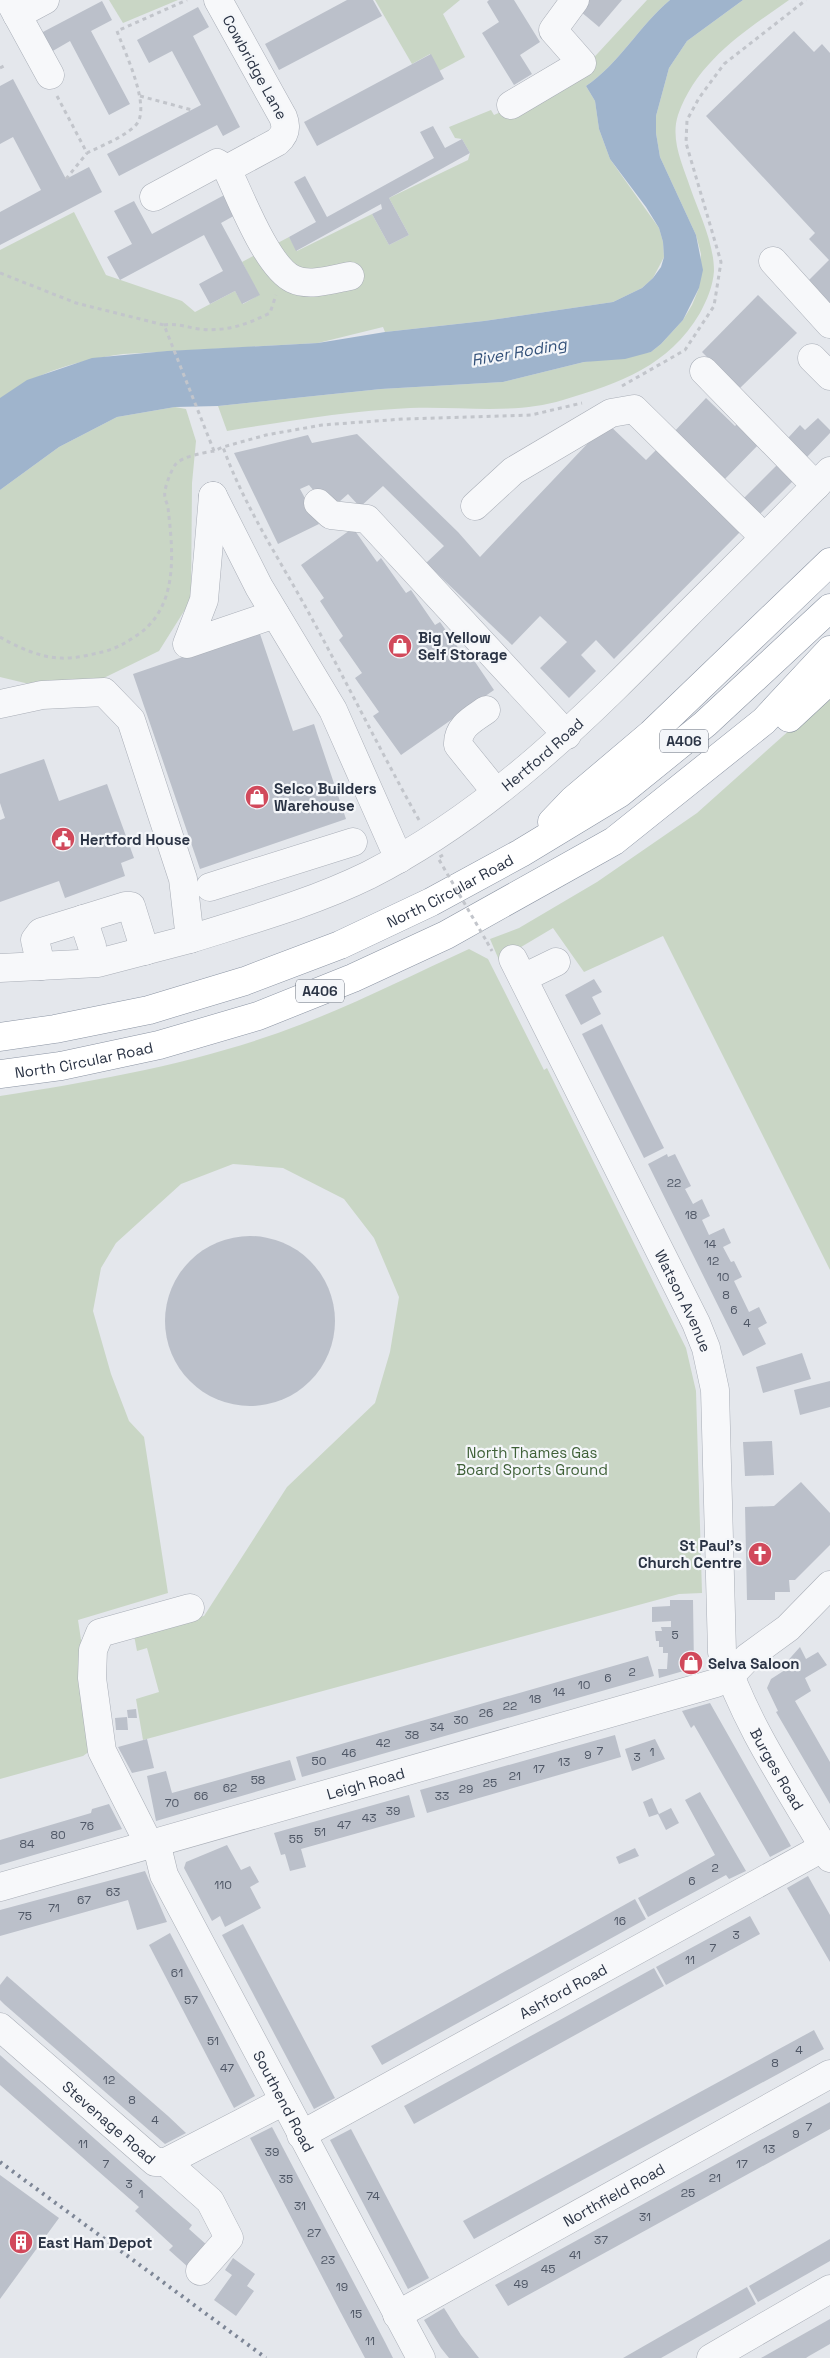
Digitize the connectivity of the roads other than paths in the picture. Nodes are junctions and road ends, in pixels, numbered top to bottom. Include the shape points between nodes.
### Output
1 (45, 0) edge
2 (218, 0) edge
3 (575, 0) edge
4 (13, 8) edge
5 (50, 75) road end
6 (511, 105) dead end
7 (227, 169) junction
8 (154, 197) dead end
9 (772, 260) dead end
10 (350, 276) dead end
11 (830, 324) edge
12 (704, 371) dead end
13 (823, 478) edge
14 (318, 503) dead end
15 (378, 505) dead end
16 (475, 506) dead end
17 (764, 537) junction
18 (830, 562) edge
19 (419, 577) junction
20 (830, 608) edge
21 (275, 614) junction
22 (830, 650) edge
23 (830, 680) edge
24 (0, 704) edge
25 (486, 710) dead end
26 (567, 735) junction
27 (496, 792) junction
28 (614, 841) junction
29 (353, 842) dead end
30 (521, 853) junction
31 (398, 859) junction
32 (275, 868) junction
33 (210, 887) dead end
34 (289, 908) junction
35 (83, 919) junction
36 (190, 939) junction
37 (92, 946) dead end
38 (146, 951) junction
39 (556, 962) dead end
40 (41, 966) junction
41 (0, 968) edge
42 (0, 1037) edge
43 (0, 1074) edge
44 (830, 1585) edge
45 (190, 1608) dead end
46 (730, 1676) junction
47 (152, 1843) junction
48 (827, 1853) edge
49 (0, 1887) edge
50 (0, 2027) edge
51 (830, 2074) edge
52 (284, 2101) junction
53 (301, 2135) junction
54 (166, 2162) junction
55 (200, 2271) dead end
56 (830, 2289) edge
57 (397, 2315) junction
58 (421, 2358) edge
59 (711, 2358) edge

1 - 4 street
2 - 7 street, Cowbridge Lane via 286,125 284,136 278,142
3 - 6 street via 553,30 582,63
4 - 5 street
7 - 8 street, Cowbridge Lane via 217,163
7 - 10 street via 270,256 284,273 302,282
9 - 11 street
12 - 13 street
13 - 17 street, Hertford Road
14 - 19 street via 331,515 366,519
15 - 19 street via 422,552
16 - 17 street via 513,471 611,413 634,409
17 - 26 street, Hertford Road
18 - 30 highway, A406 via 651,734 573,800
19 - 26 street
20 - 30 highway, North Circular Road / A406 via 705,724 620,793
21 - 21 street via 259,587 213,496 204,600 187,644
21 - 31 street via 333,710
22 - 28 highway, North Circular Road / A406 via 764,720
23 - 28 highway, A406 via 746,757
24 - 36 street via 42,695 104,692 131,720 183,879
25 - 27 street via 464,726 458,736 458,745
26 - 27 street, Hertford Road
27 - 31 street, Hertford Road via 436,848
28 - 43 highway, North Circular Road / A406 via 446,935 353,978 258,1016 159,1046 61,1066
29 - 32 street
30 - 42 highway, North Circular Road / A406 via 431,902 340,945 245,981 149,1010 55,1030
31 - 34 street, Hertford Road via 367,876
32 - 33 street
32 - 34 street
34 - 36 street, Hertford Road
35 - 37 street
35 - 38 street via 130,906
35 - 40 street via 36,936
36 - 38 street, Hertford Road
38 - 40 street, Hertford Road via 98,963
39 - 46 street, Watson Avenue via 518,968 706,1348 715,1390 721,1640
40 - 41 street, Hertford Road
44 - 46 street via 788,1628 771,1655 752,1673
45 - 47 street, Southend Road via 100,1633 93,1650 92,1678 104,1754
46 - 47 street, Leigh Road
46 - 48 street, Burges Road via 758,1733
47 - 49 street, Leigh Road
47 - 52 street, Southend Road via 164,1875
48 - 53 street, Ashford Road
50 - 54 street, Stevenage Road via 149,2158 155,2162
51 - 57 street, Northfield Road
52 - 53 street, Southend Road
52 - 54 street, Stevenage Road
53 - 57 street, Southend Road
54 - 55 street via 210,2201 235,2247
56 - 59 street
57 - 58 street, Southend Road

